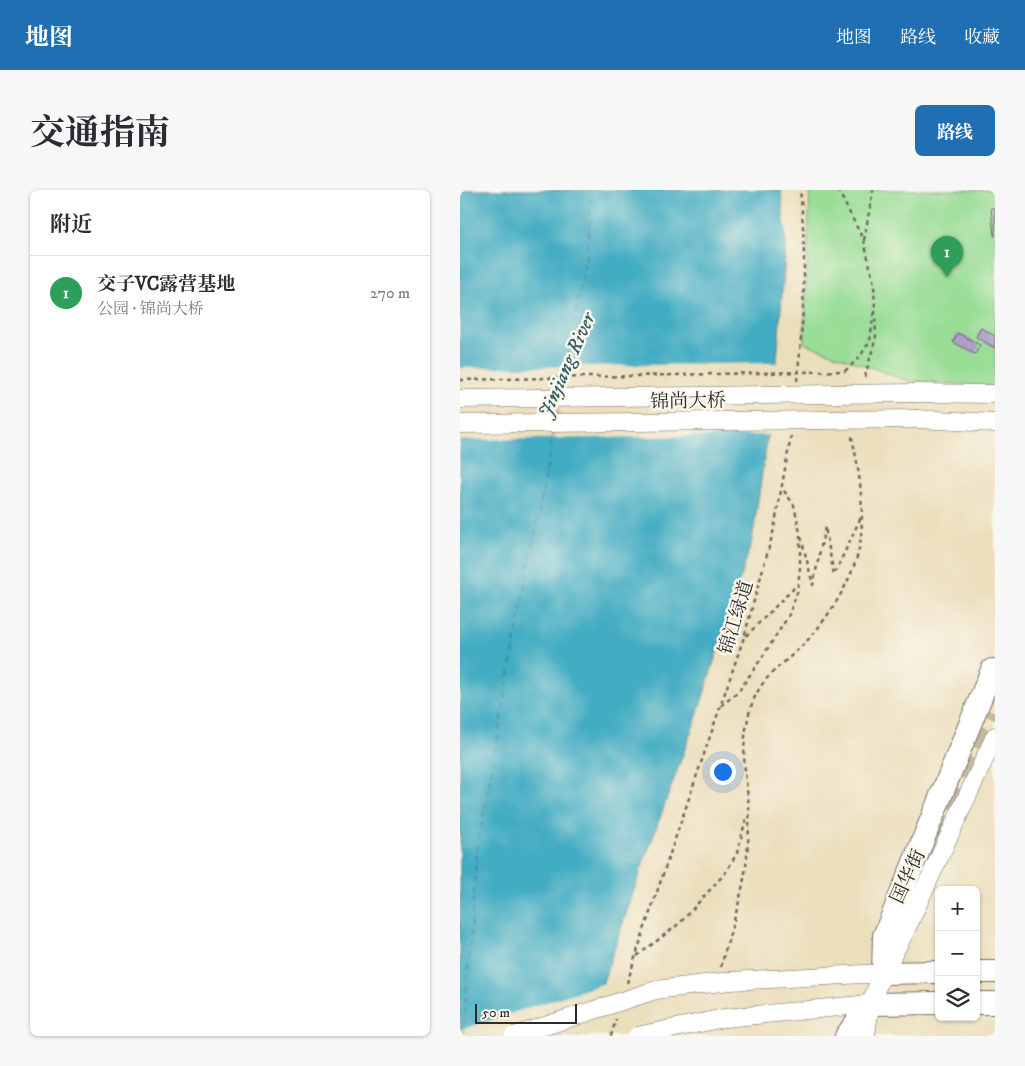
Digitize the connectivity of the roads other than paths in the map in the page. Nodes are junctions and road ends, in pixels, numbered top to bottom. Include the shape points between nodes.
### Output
1 (995, 394) edge
2 (460, 399) edge
3 (995, 423) edge
4 (460, 424) edge
5 (992, 670) dead end
6 (995, 736) edge
7 (935, 972) edge
8 (980, 972) edge
9 (995, 972) edge
10 (883, 973) junction
11 (935, 1003) edge
12 (980, 1003) edge
13 (995, 1003) edge
14 (870, 1004) junction
15 (514, 1036) edge
16 (637, 1036) edge
17 (846, 1036) edge
18 (866, 1036) edge

1 - 2 street, 锦尚大桥, bridge
3 - 4 street, 锦尚大桥, bridge via 917,419
5 - 10 main road via 884,936
6 - 10 street, 国华街
7 - 10 main road
8 - 9 main road
10 - 14 street, 国华街
10 - 15 street, bridge via 724,978 656,990
11 - 14 main road
12 - 13 main road
14 - 16 street, bridge via 724,1018
14 - 17 main road
14 - 18 street, 国华街

